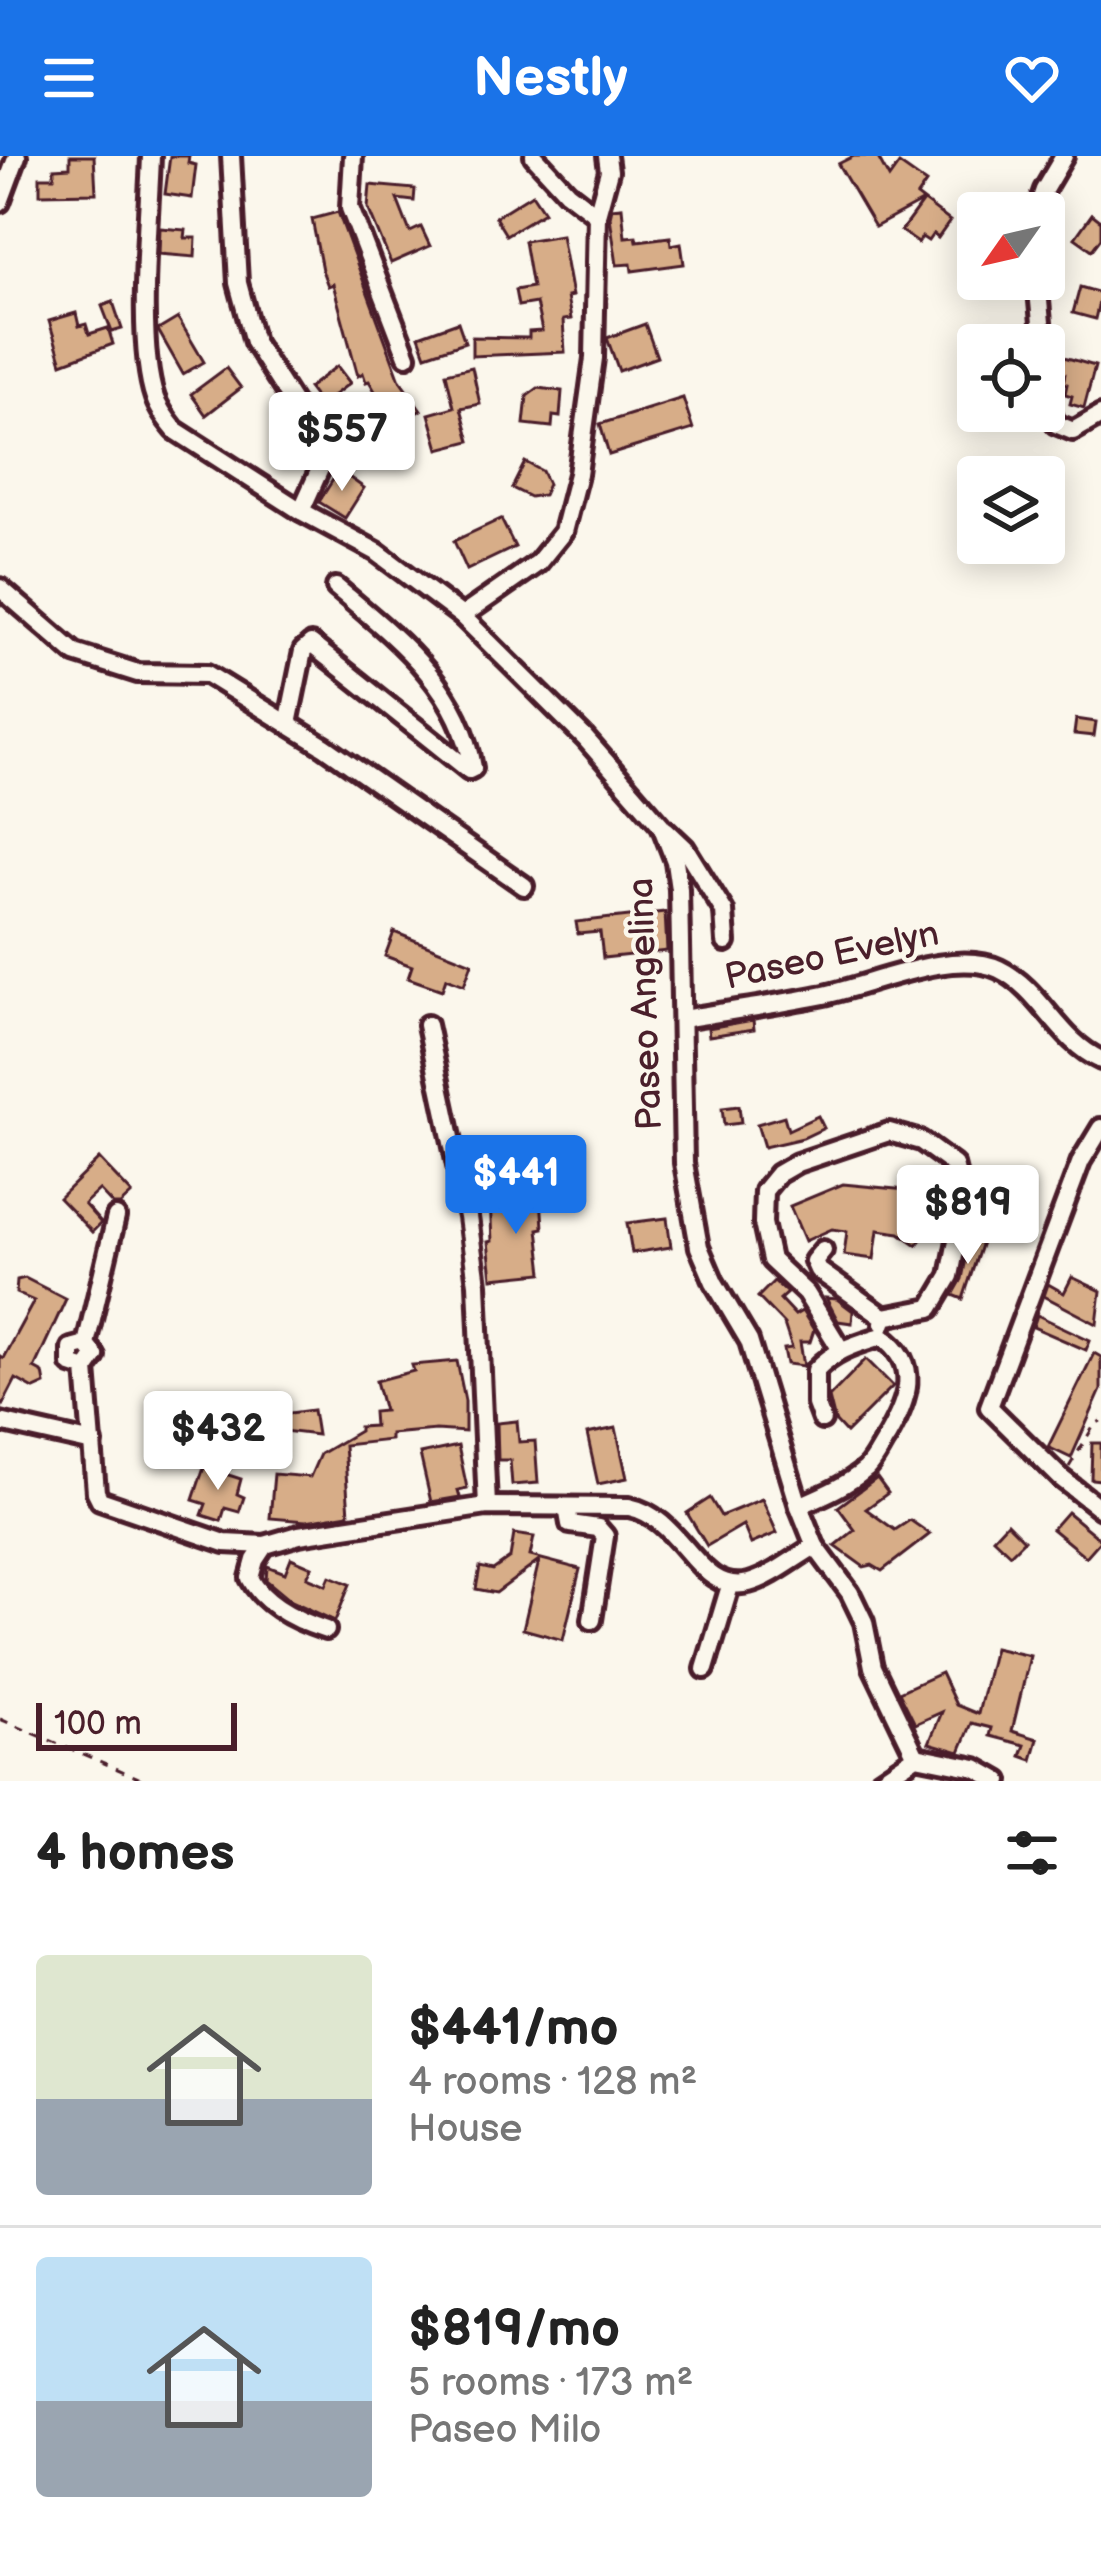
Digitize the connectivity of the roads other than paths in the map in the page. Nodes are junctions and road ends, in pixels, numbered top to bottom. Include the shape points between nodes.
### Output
1 (17, 156) edge
2 (151, 156) edge
3 (231, 156) edge
4 (353, 156) edge
5 (534, 156) edge
6 (607, 156) edge
7 (1064, 156) edge
8 (1043, 192) edge
9 (0, 202) edge
10 (596, 215) junction
11 (407, 356) dead end
12 (1101, 415) edge
13 (1065, 428) edge
14 (301, 511) junction
15 (336, 587) dead end
16 (0, 588) edge
17 (463, 616) junction
18 (288, 724) junction
19 (661, 825) junction
20 (524, 886) dead end
21 (726, 942) dead end
22 (682, 1019) junction
23 (427, 1025) dead end
24 (1101, 1060) edge
25 (1101, 1128) edge
26 (116, 1217) dead end
27 (824, 1250) dead end
28 (883, 1326) junction
29 (841, 1350) junction
30 (822, 1420) dead end
31 (0, 1423) edge
32 (93, 1443) junction
33 (487, 1506) junction
34 (799, 1506) junction
35 (567, 1507) junction
36 (1101, 1509) edge
37 (265, 1546) junction
38 (814, 1546) junction
39 (730, 1586) junction
40 (592, 1620) dead end
41 (326, 1630) dead end
42 (705, 1669) dead end
43 (916, 1756) junction
44 (879, 1781) edge
45 (999, 1781) edge

1 - 9 street
2 - 14 street, Paseo Angelina via 146,326 154,395 175,430
3 - 14 street via 238,284 254,342 324,460
4 - 11 street via 350,208
5 - 10 street
6 - 10 street
7 - 8 street
10 - 17 street via 594,358 563,532 538,563
12 - 13 street
14 - 17 street, Paseo Angelina via 377,552
15 - 18 street via 440,684 473,768 311,644
16 - 18 street via 75,652 138,673 207,674
17 - 19 street, Paseo Angelina
18 - 20 street
19 - 21 street via 724,911
19 - 22 street, Paseo Angelina via 679,889
22 - 24 street, Paseo Evelyn via 977,963 1013,978 1071,1042
22 - 34 street, Paseo Angelina via 693,1225 748,1341
23 - 33 street via 477,1284
25 - 36 street via 989,1407
26 - 32 street via 86,1344 69,1356 86,1369
27 - 28 street via 814,1262 818,1270
28 - 29 street
28 - 29 street via 931,1308 950,1276 964,1205 954,1165 921,1141 890,1132 797,1163 764,1191 771,1260 806,1293
28 - 34 street via 907,1367 896,1421 869,1466
29 - 30 street via 816,1370
31 - 32 street
32 - 37 street via 95,1492 108,1505 225,1543
33 - 35 street
33 - 37 street
34 - 38 street, Paseo Angelina
35 - 39 street via 649,1511 714,1580
35 - 40 street via 570,1524 605,1536
37 - 41 street via 250,1578 255,1589 297,1621
38 - 39 street via 754,1582
38 - 43 street, Paseo Angelina via 850,1593 873,1667
39 - 42 street
43 - 44 street
43 - 45 street

